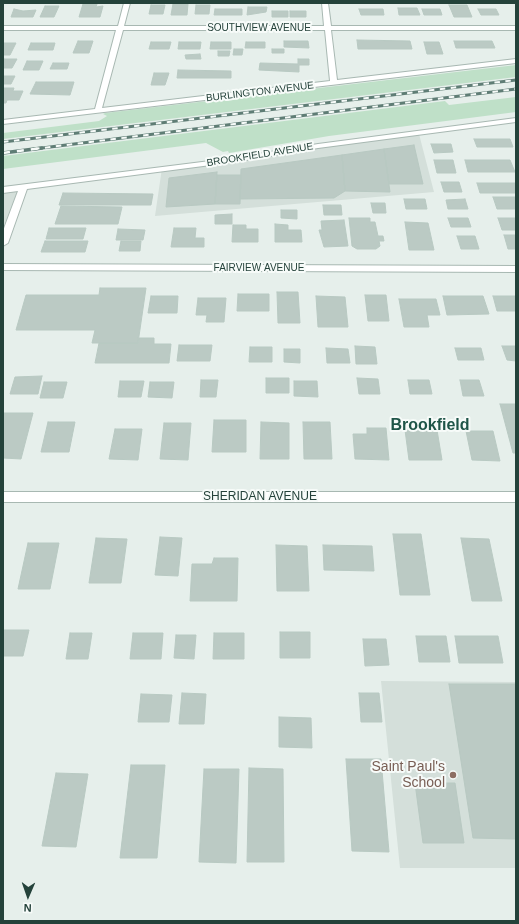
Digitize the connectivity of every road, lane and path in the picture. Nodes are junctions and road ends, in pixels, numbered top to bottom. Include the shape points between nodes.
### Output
1 (127, 3) edge
2 (325, 3) edge
3 (3, 28) edge
4 (120, 28) junction
5 (328, 28) junction
6 (516, 28) edge
7 (516, 62) edge
8 (334, 83) junction
9 (98, 110) junction
10 (516, 120) edge
11 (3, 122) edge
12 (24, 187) junction
13 (3, 190) edge
14 (3, 243) edge
15 (3, 267) edge
16 (516, 269) edge
17 (3, 497) edge
18 (516, 497) edge

1 - 4 street
2 - 5 street
3 - 4 street, SOUTHVIEW AVENUE
4 - 5 street, SOUTHVIEW AVENUE
4 - 9 street
5 - 6 street, SOUTHVIEW AVENUE
5 - 8 street
7 - 8 street, BURLINGTON AVENUE
8 - 9 street, BURLINGTON AVENUE
9 - 11 street, BURLINGTON AVENUE
10 - 12 street, BROOKFIELD AVENUE
12 - 13 street, BROOKFIELD AVENUE
12 - 14 street
15 - 16 street, FAIRVIEW AVENUE
17 - 18 street, SHERIDAN AVENUE

